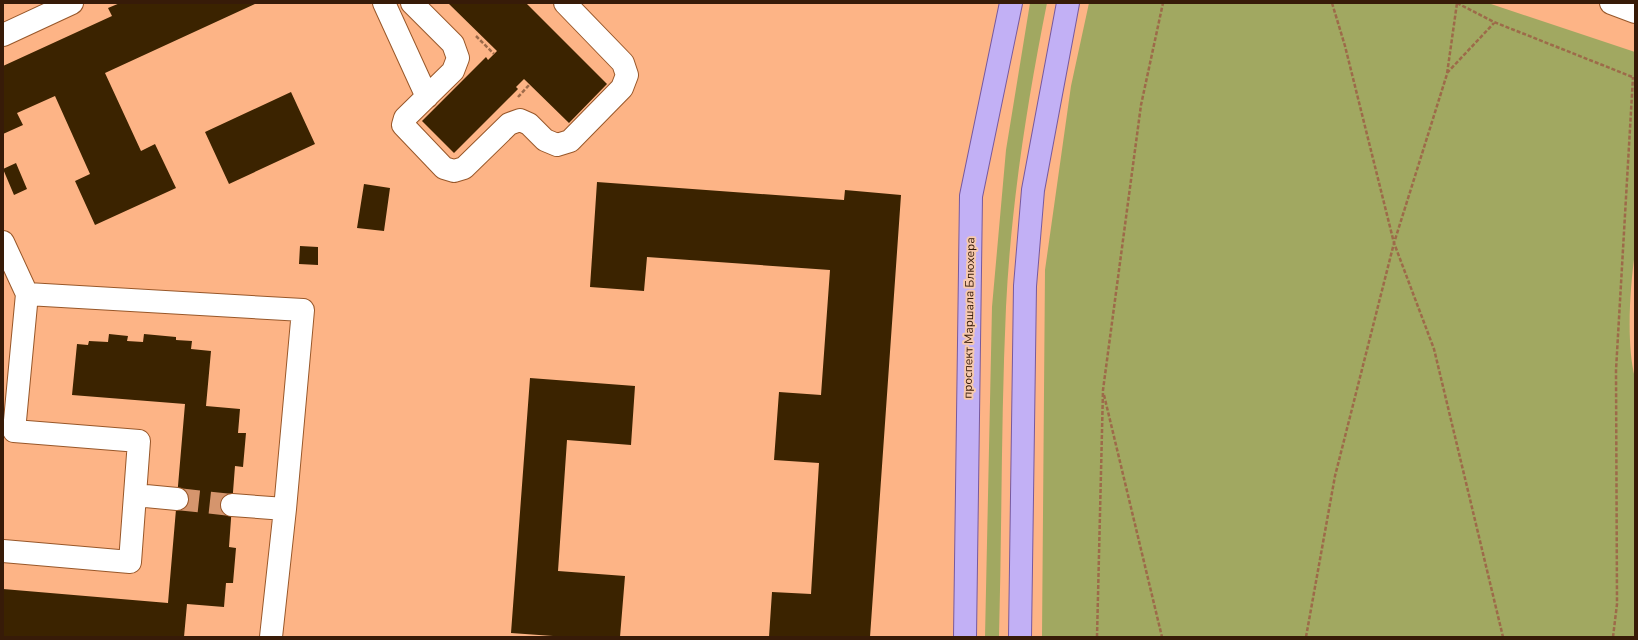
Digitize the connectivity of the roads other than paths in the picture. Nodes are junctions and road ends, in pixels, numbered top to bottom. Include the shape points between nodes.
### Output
1 (72, 3) edge
2 (412, 3) edge
3 (565, 3) edge
4 (1011, 3) edge
5 (1068, 3) edge
6 (1612, 3) edge
7 (390, 5) edge
8 (1635, 12) edge
9 (3, 35) edge
10 (427, 97) junction
11 (3, 242) edge
12 (27, 294) junction
13 (135, 495) junction
14 (177, 499) tunnel mouth
15 (232, 505) tunnel mouth
16 (285, 509) junction
17 (3, 551) edge
18 (271, 637) edge
19 (964, 637) edge
20 (1020, 637) edge

1 - 9 lane
2 - 10 lane via 453,44 458,58 453,71
3 - 10 lane via 623,63 627,76 622,88 570,140 557,145 545,140 529,124 520,120 509,124 464,168 454,172 444,168 404,126 405,118
4 - 19 main road, проспект Маршала Блюхера via 971,196
5 - 20 main road via 1032,190 1026,286
6 - 8 lane
7 - 10 lane
11 - 12 lane
12 - 13 lane via 14,432 140,441
12 - 16 lane via 302,310
13 - 14 lane
13 - 17 lane via 130,562
15 - 16 lane
16 - 18 lane

